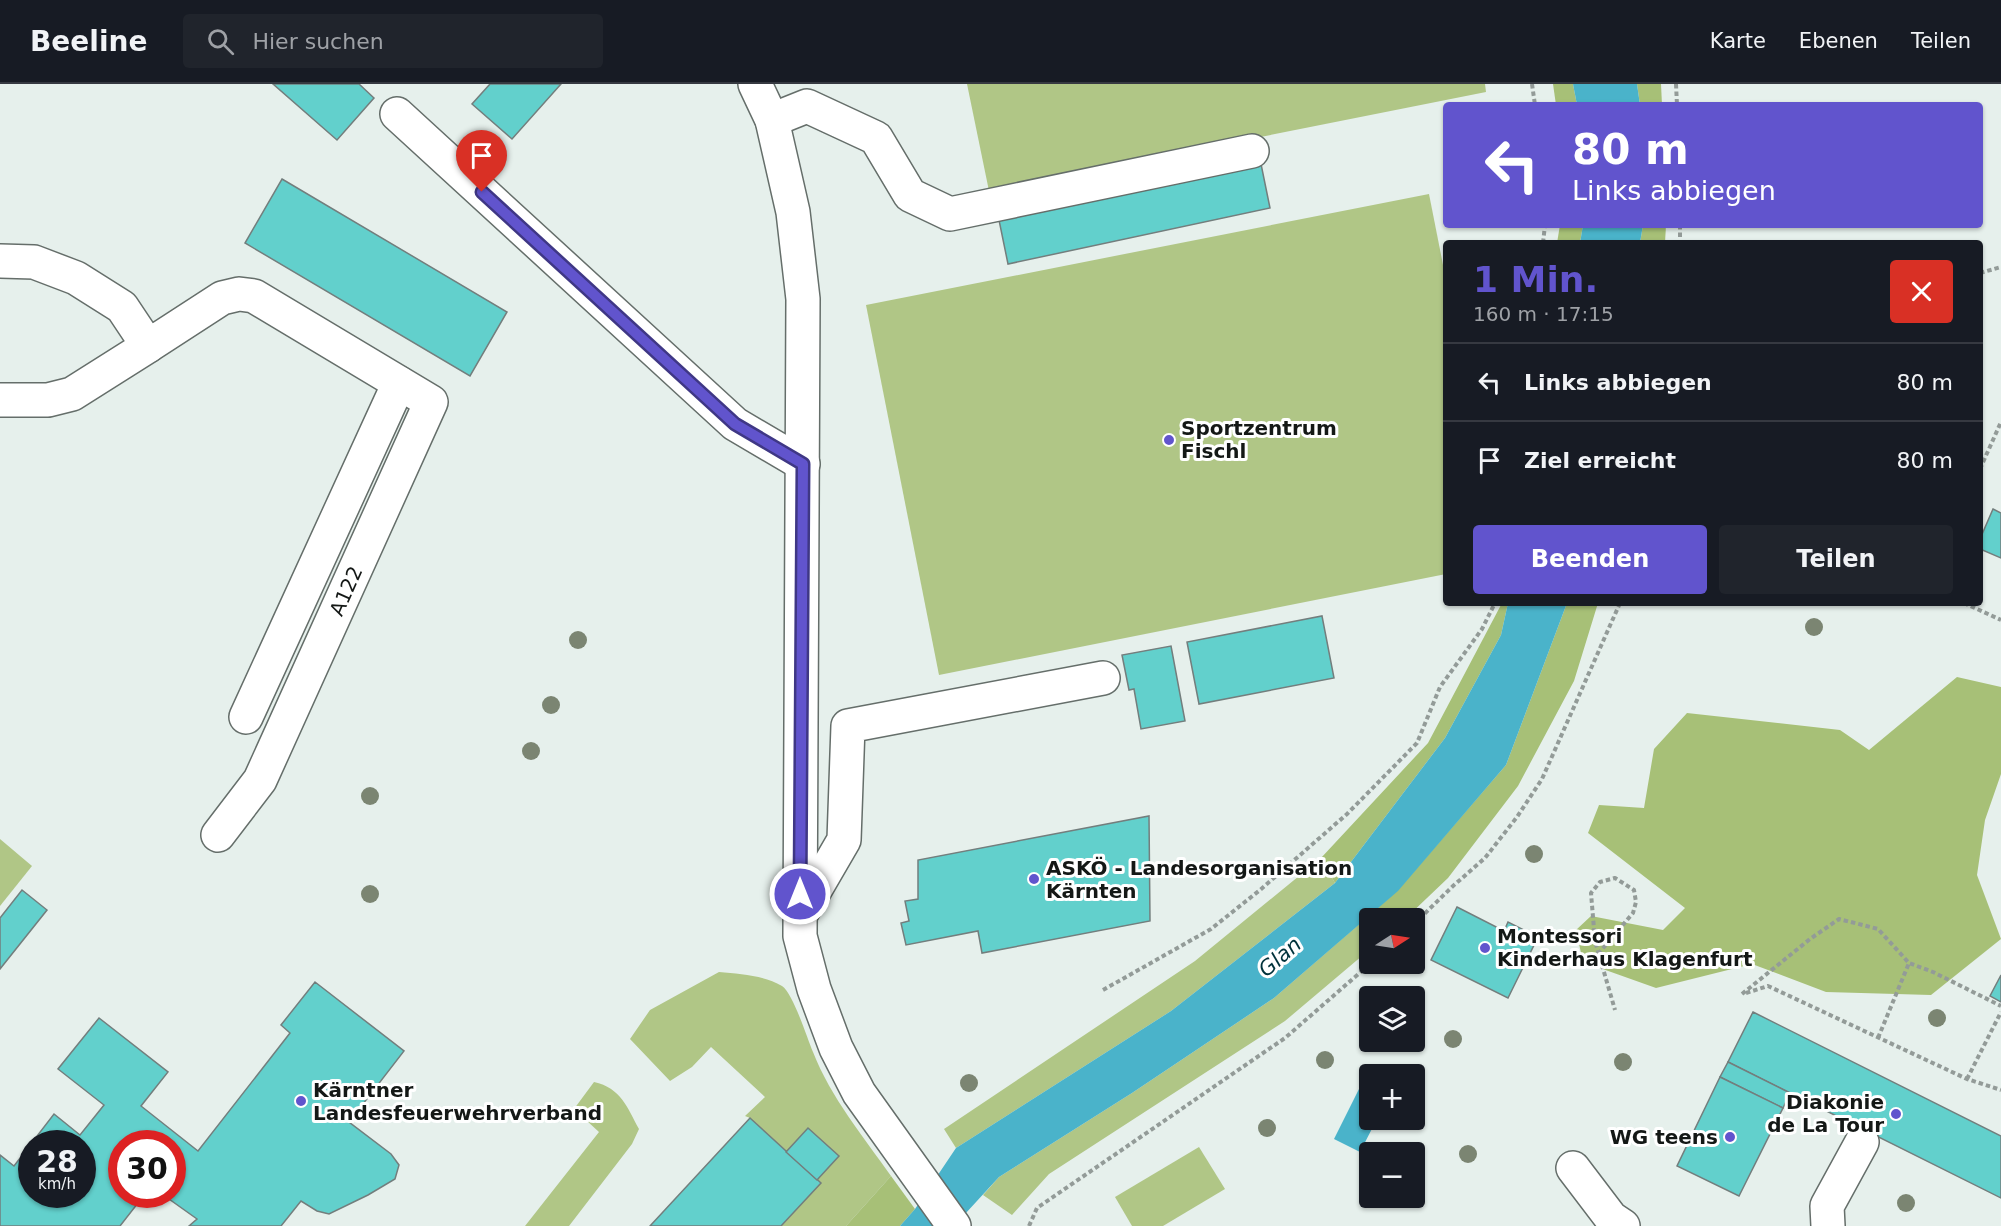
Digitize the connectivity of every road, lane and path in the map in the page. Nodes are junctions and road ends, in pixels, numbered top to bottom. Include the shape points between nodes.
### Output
1 (755, 84) edge
2 (1532, 84) edge
3 (1676, 84) edge
4 (1534, 102) edge
5 (1677, 102) edge
6 (397, 114) dead end
7 (772, 120) junction
8 (1252, 151) dead end
9 (0, 261) edge
10 (2001, 267) edge
11 (1983, 272) edge
12 (148, 346) junction
13 (399, 383) junction
14 (0, 400) edge
15 (2001, 422) edge
16 (1995, 434) junction
17 (2001, 437) edge
18 (1983, 462) edge
19 (803, 464) junction
20 (1494, 606) edge
21 (1619, 606) edge
22 (1971, 606) edge
23 (2001, 620) edge
24 (1103, 678) dead end
25 (246, 717) dead end
26 (801, 721) junction
27 (845, 726) dead end
28 (218, 835) dead end
29 (1425, 913) edge
30 (800, 916) junction
31 (1598, 954) junction
32 (1909, 963) junction
33 (1359, 973) edge
34 (1103, 990) dead end
35 (2001, 1006) edge
36 (1615, 1010) dead end
37 (2001, 1012) edge
38 (1878, 1038) junction
39 (1967, 1079) junction
40 (2001, 1090) edge
41 (1862, 1142) dead end
42 (1573, 1168) dead end
43 (954, 1226) edge
44 (1029, 1226) edge
45 (1623, 1226) edge
46 (1828, 1226) edge

1 - 7 street
2 - 4 path
3 - 5 path
6 - 19 street via 735,424
7 - 8 street via 807,106 876,138 910,195 950,214
7 - 19 street via 793,212 803,299
9 - 12 street via 34,262 76,278 122,307
10 - 11 path
12 - 13 street via 222,298 254,296
12 - 14 street via 72,394 48,400
13 - 25 street, A122
13 - 28 street, A122 via 431,402 260,780
15 - 16 path
16 - 17 path
16 - 18 path
19 - 26 street
20 - 34 path via 1482,629 1440,687 1417,743 1347,814 1211,929
21 - 29 path via 1542,779 1485,858
22 - 23 path
24 - 30 street via 848,726 844,840
26 - 27 street via 828,718
26 - 30 street
30 - 43 street via 800,936 808,968 836,1048 859,1093
31 - 31 path via 1591,893 1600,882 1615,878 1634,890 1636,902 1633,914
31 - 36 path
32 - 35 path
32 - 38 path
32 - 38 path via 1878,929 1839,919 1742,994 1768,986
33 - 44 path via 1285,1038 1037,1208
37 - 39 path
38 - 39 path
39 - 40 path
41 - 46 street via 1827,1206
42 - 45 street via 1611,1218

